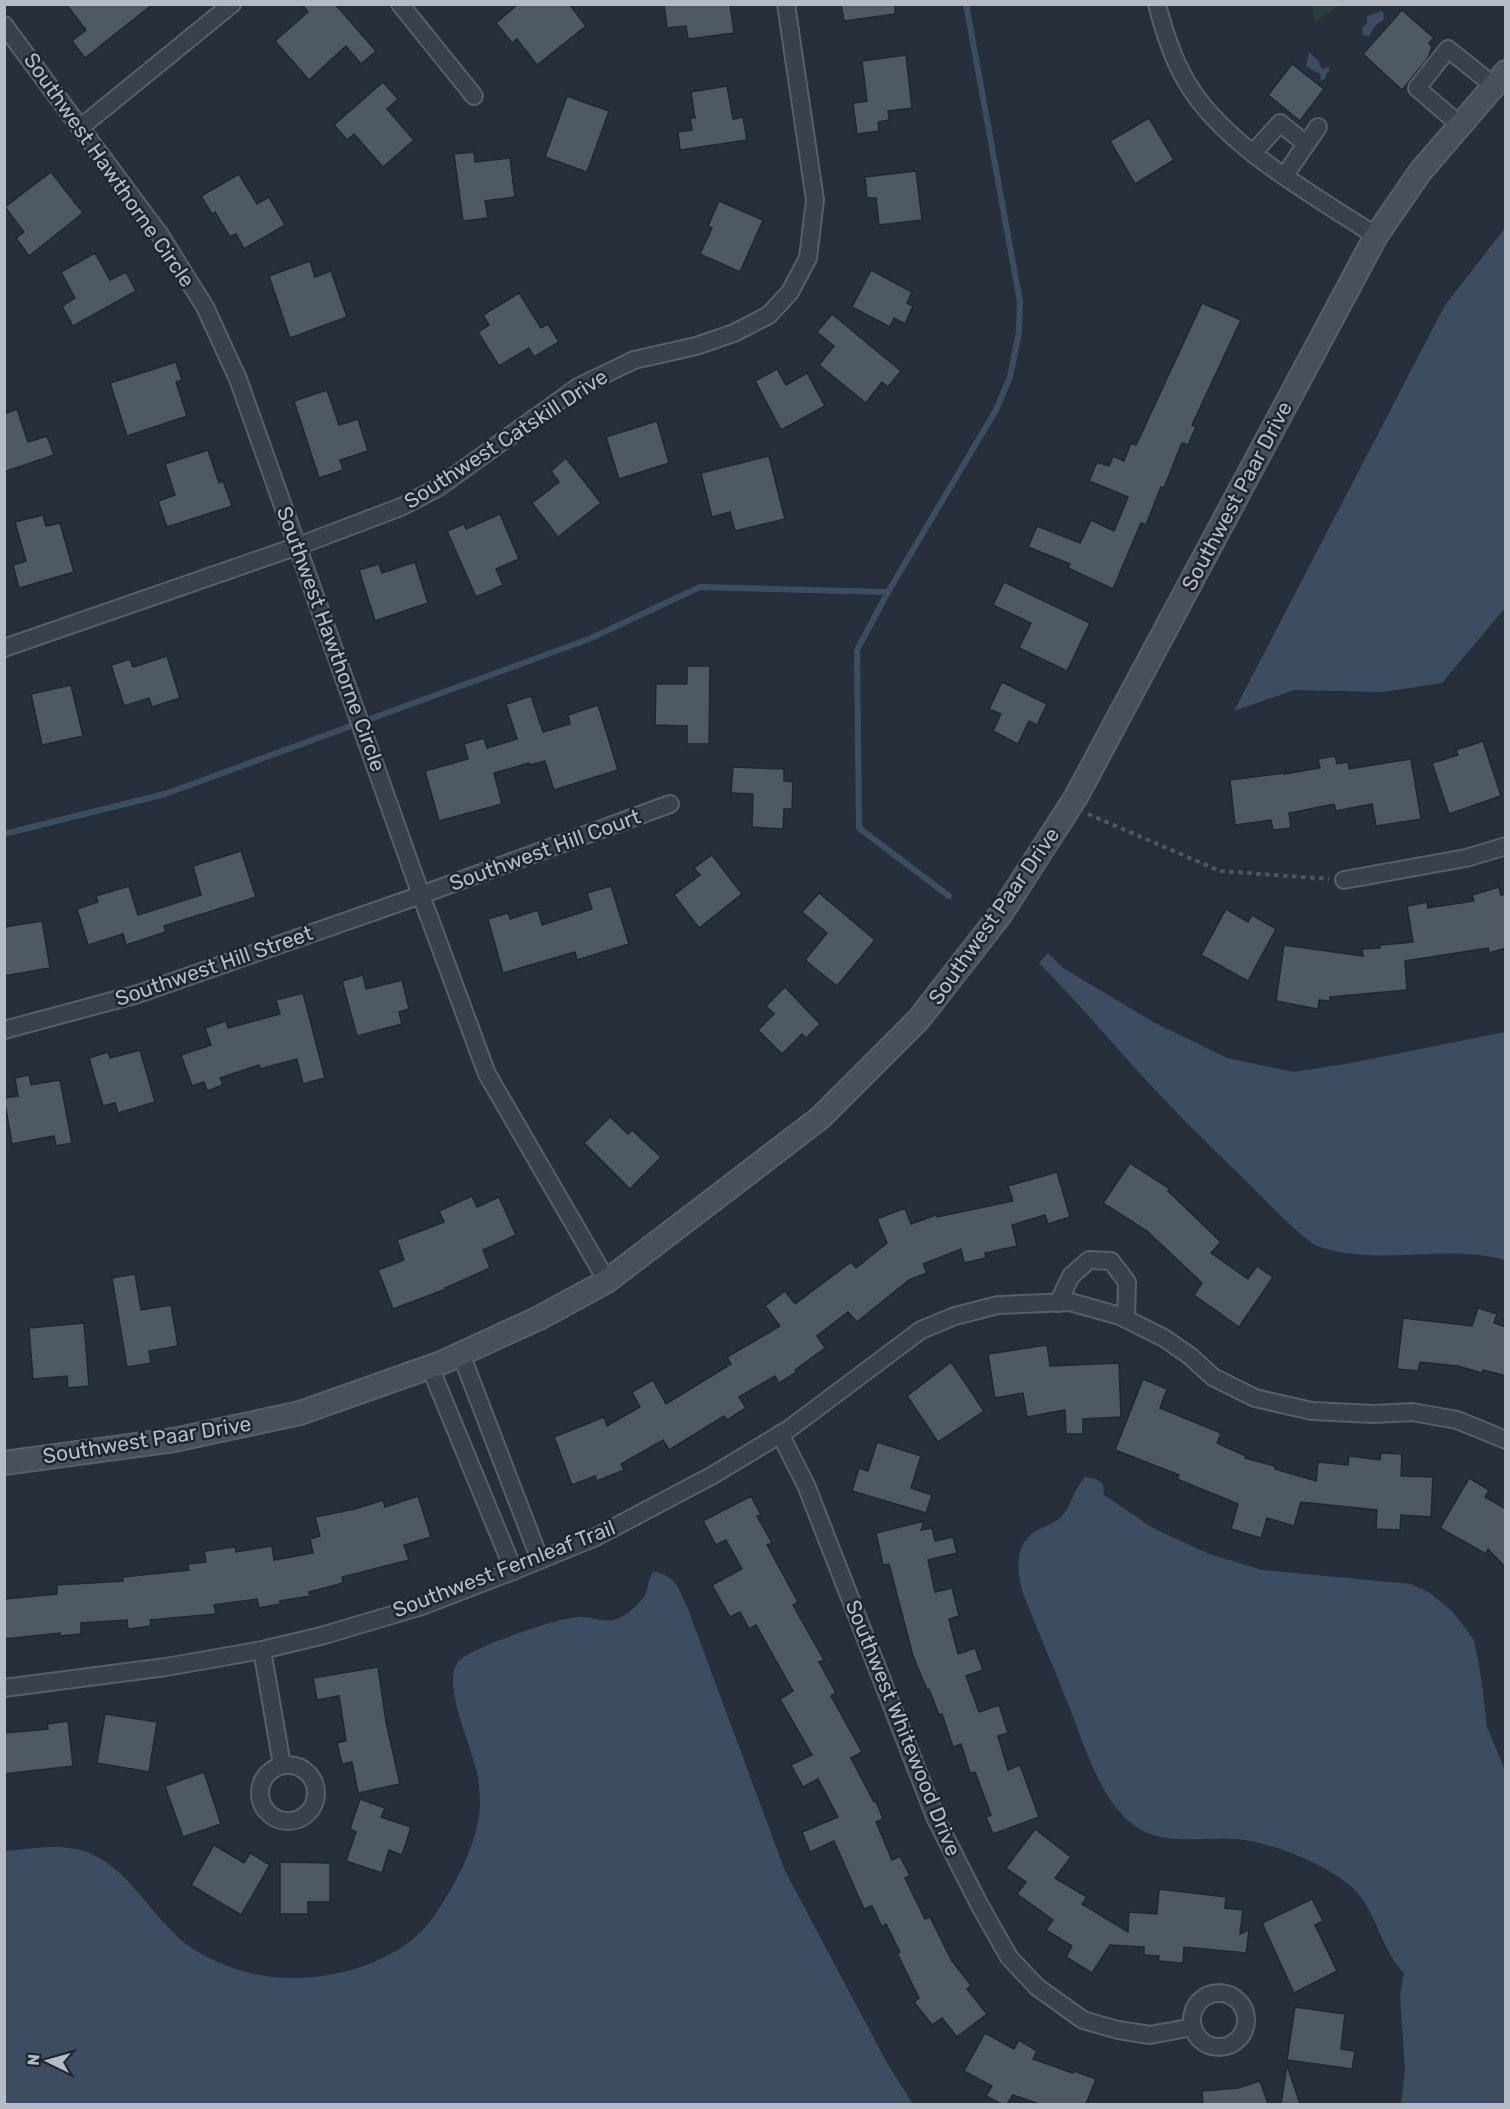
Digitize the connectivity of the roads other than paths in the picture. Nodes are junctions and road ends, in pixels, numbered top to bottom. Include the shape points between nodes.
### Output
1 (232, 4) edge
2 (400, 4) edge
3 (786, 4) edge
4 (1157, 4) edge
5 (4, 25) edge
6 (1499, 78) edge
7 (474, 96) dead end
8 (1460, 125) junction
9 (81, 127) junction
10 (1318, 127) dead end
11 (1306, 144) junction
12 (1253, 153) junction
13 (1285, 175) junction
14 (1376, 236) junction
15 (298, 546) junction
16 (4, 648) edge
17 (670, 804) dead end
18 (1506, 846) edge
19 (1344, 880) road end
20 (420, 895) junction
21 (4, 1030) edge
22 (608, 1281) junction
23 (1058, 1303) junction
24 (1126, 1319) junction
25 (461, 1354) junction
26 (430, 1367) junction
27 (780, 1434) junction
28 (1506, 1440) edge
29 (4, 1463) edge
30 (540, 1560) junction
31 (514, 1571) junction
32 (262, 1650) junction
33 (4, 1688) edge
34 (282, 1765) dead end
35 (1193, 2027) dead end

1 - 9 street
2 - 7 street
3 - 15 street, Southwest Catskill Drive via 815,200 808,258 790,292 769,315 734,333 634,360 578,387 438,487 401,507
4 - 12 street via 1168,45 1187,83 1229,135
5 - 9 street, Southwest Hawthorne Circle
6 - 8 street, Southwest Paar Drive
6 - 8 street via 1448,50 1417,88
8 - 14 street, Southwest Paar Drive via 1420,172
9 - 15 street, Southwest Hawthorne Circle via 160,235 205,307 238,379
10 - 11 street
11 - 12 street via 1280,123
11 - 13 street
12 - 13 street
13 - 14 street
14 - 22 street, Southwest Paar Drive via 1071,806 1000,915 920,1019 820,1118
15 - 16 street, Southwest Catskill Drive
15 - 20 street, Southwest Hawthorne Circle
17 - 20 street, Southwest Hill Court
18 - 19 street via 1466,858
20 - 21 street, Southwest Hill Street via 138,994
20 - 22 street, Southwest Hawthorne Circle via 487,1074
22 - 25 street, Southwest Paar Drive
23 - 24 street, Southwest Fernleaf Trail via 1070,1302
23 - 24 street via 1071,1276 1089,1260 1111,1261 1127,1282
23 - 27 street, Southwest Fernleaf Trail via 998,1305 921,1330
24 - 28 street, Southwest Fernleaf Trail via 1164,1338 1213,1377 1255,1398 1312,1411 1412,1412 1457,1420
25 - 26 street, Southwest Paar Drive
25 - 30 street
26 - 29 street, Southwest Paar Drive via 300,1413 174,1440
26 - 31 street
27 - 30 street, Southwest Fernleaf Trail via 713,1475 596,1537
27 - 35 street, Southwest Whitewood Drive via 806,1485 936,1819 1009,1957 1037,1987 1083,2020 1150,2035
30 - 31 street, Southwest Fernleaf Trail
31 - 32 street, Southwest Fernleaf Trail via 422,1606
32 - 33 street, Southwest Fernleaf Trail
32 - 34 street

